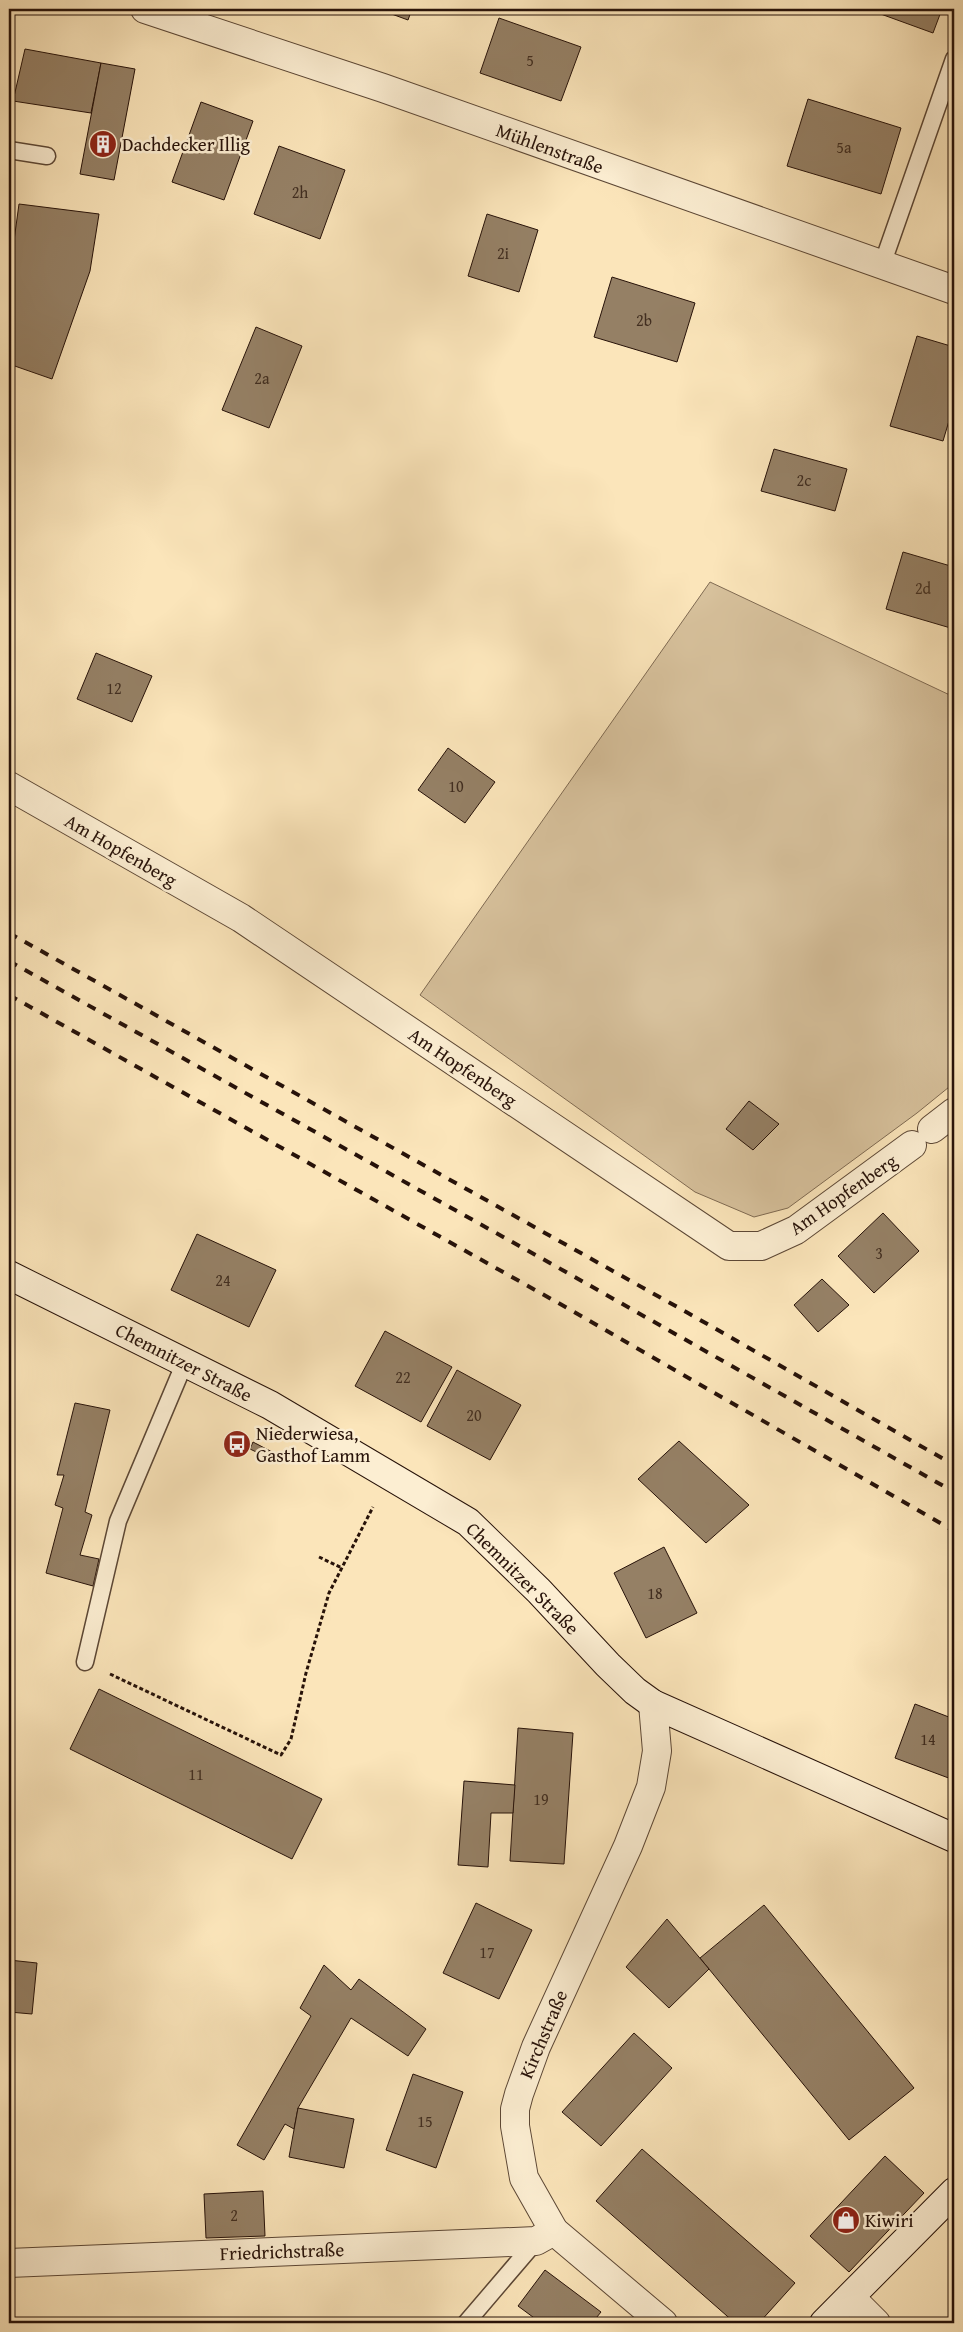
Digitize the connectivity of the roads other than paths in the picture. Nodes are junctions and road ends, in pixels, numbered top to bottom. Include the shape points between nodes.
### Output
1 (145, 9) edge
2 (954, 59) edge
3 (9, 150) edge
4 (46, 156) dead end
5 (882, 265) junction
6 (954, 290) edge
7 (9, 786) edge
8 (954, 1112) edge
9 (9, 1275) edge
10 (185, 1362) junction
11 (85, 1662) road end
12 (653, 1704) junction
13 (954, 1838) edge
14 (954, 2192) edge
15 (545, 2236) junction
16 (9, 2263) edge
17 (851, 2298) junction
18 (466, 2323) edge
19 (662, 2323) edge
20 (824, 2323) edge
21 (876, 2323) edge

1 - 5 street, Mühlenstraße via 382,88
2 - 5 lane
3 - 4 lane
5 - 6 street, Mühlenstraße
7 - 8 street, Am Hopfenberg via 241,918 729,1246 761,1246 796,1230
9 - 10 street, Chemnitzer Straße
10 - 11 lane via 118,1520
10 - 12 street, Chemnitzer Straße via 270,1406 468,1522 608,1665
12 - 13 street, Chemnitzer Straße
12 - 15 street, Kirchstraße via 657,1751 651,1787 628,1846 536,2047 516,2109 524,2178
14 - 17 street
15 - 16 street, Friedrichstraße
15 - 18 lane
15 - 19 street, Kirchstraße
17 - 20 street
17 - 21 street

